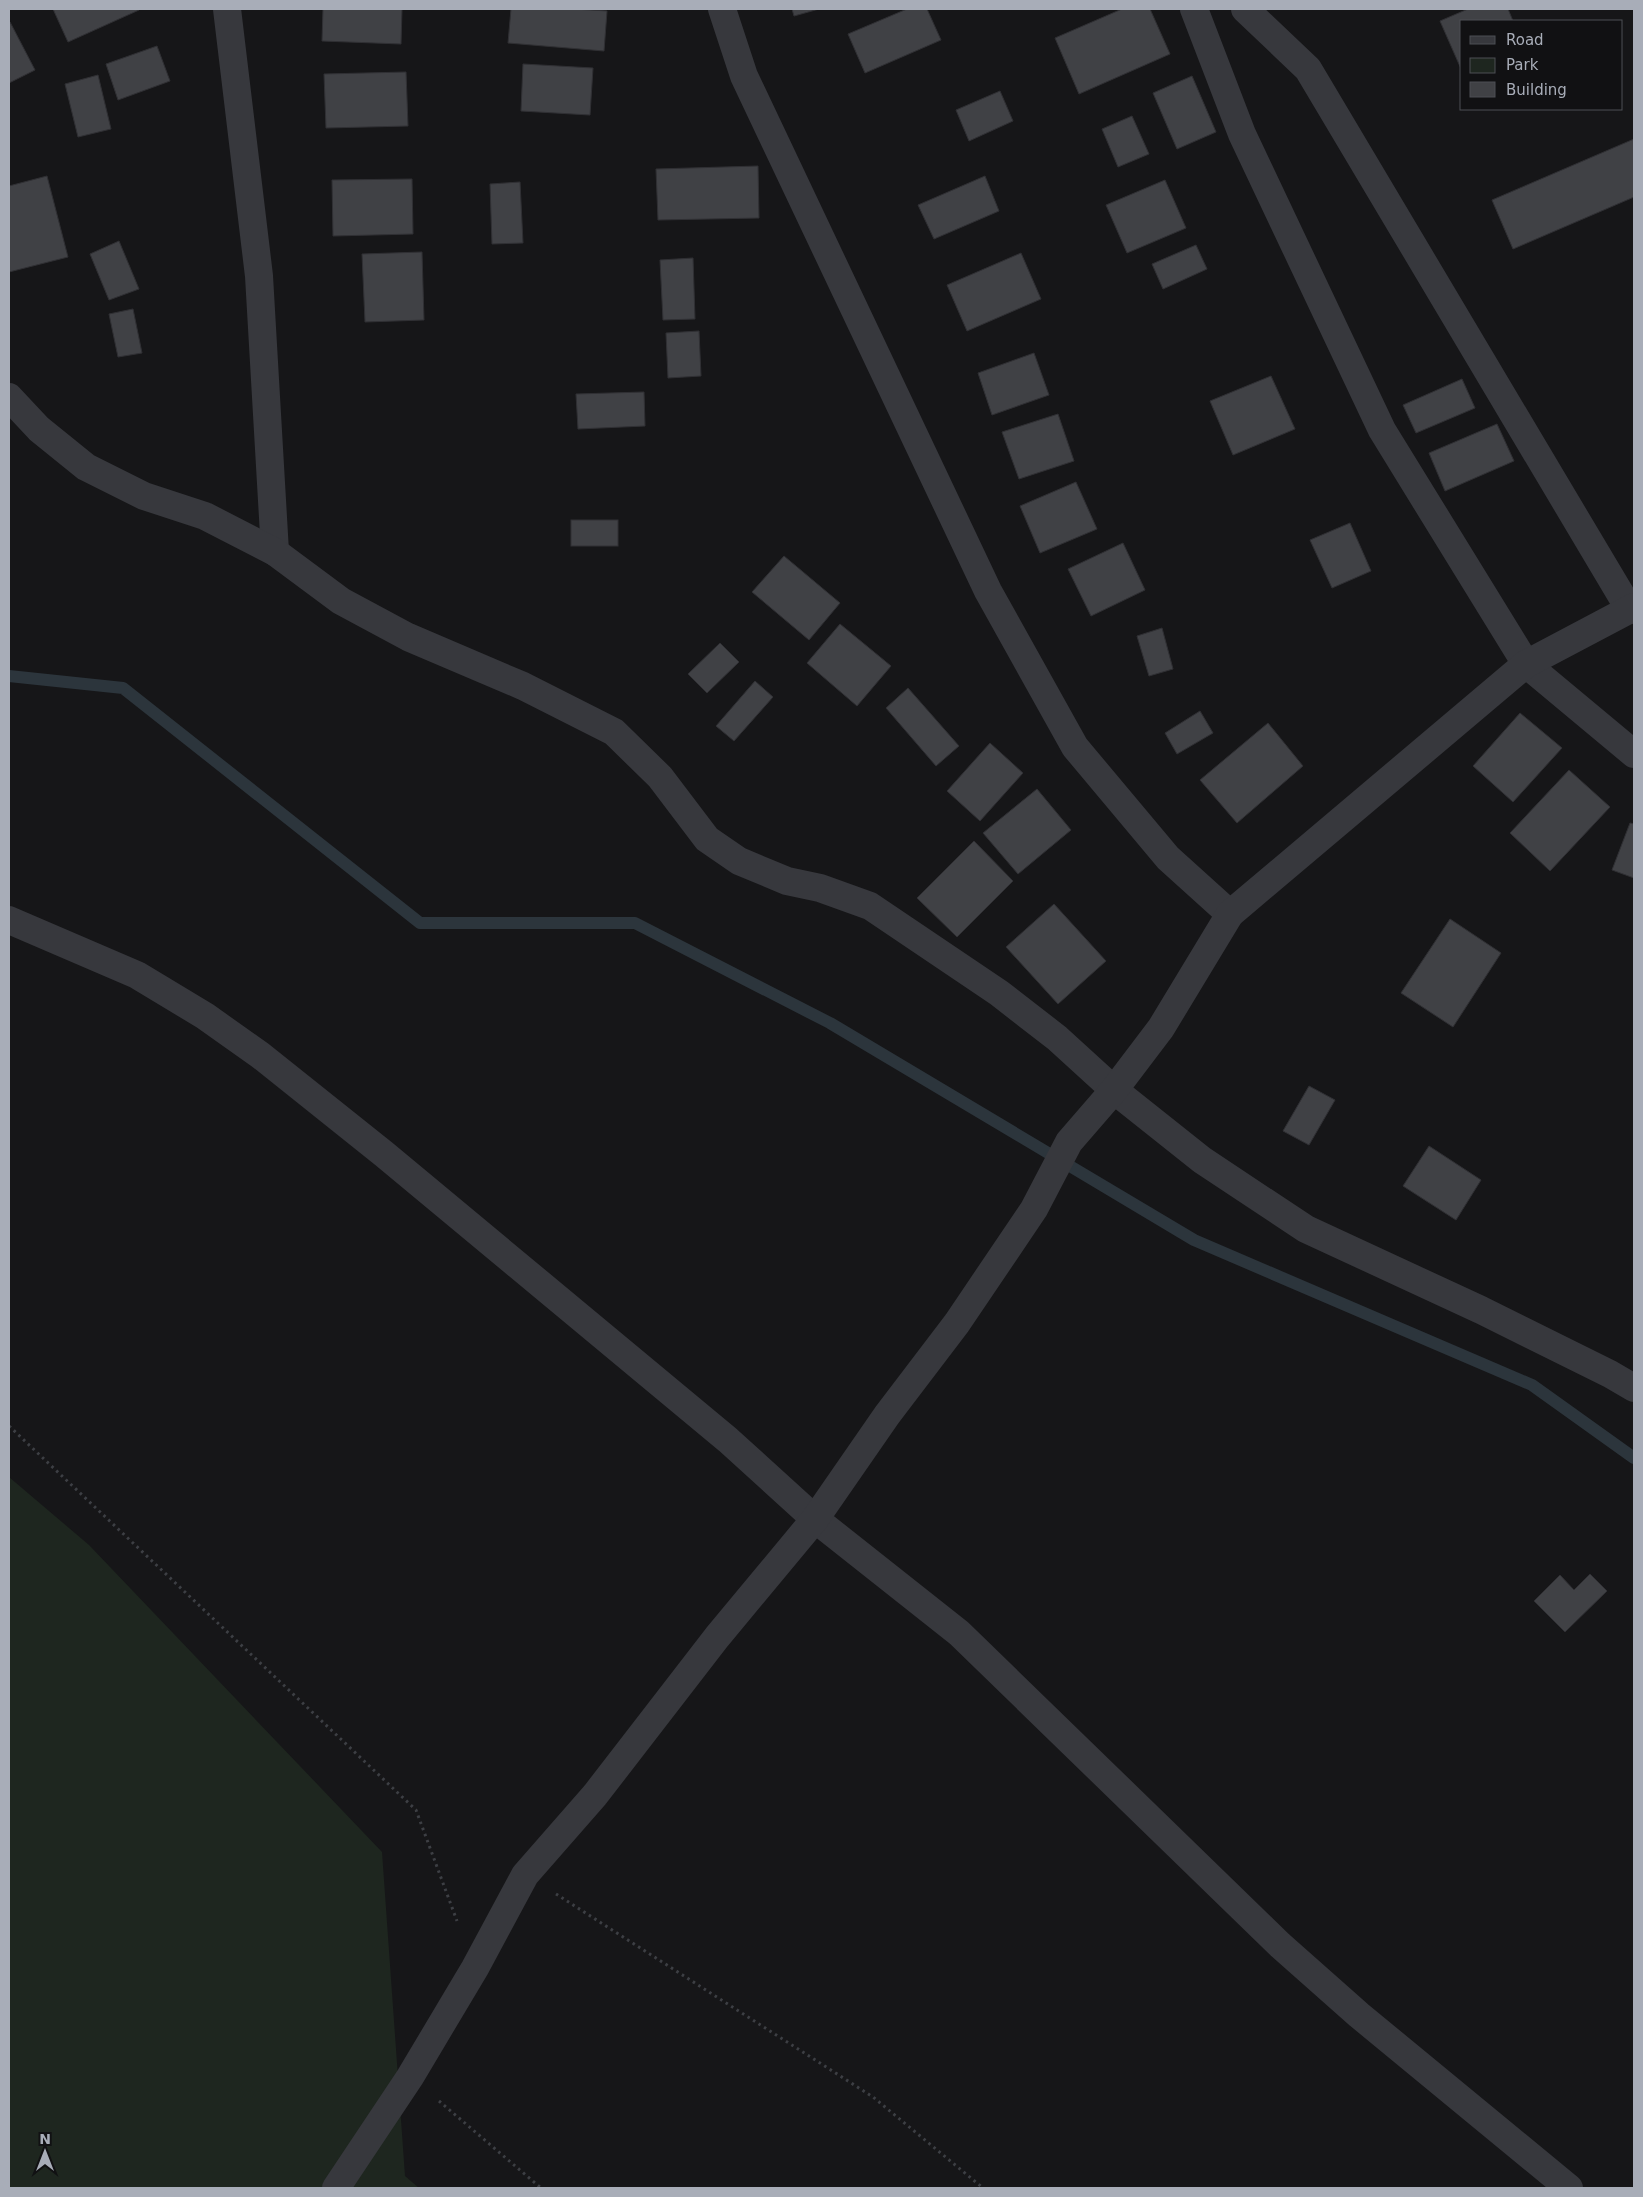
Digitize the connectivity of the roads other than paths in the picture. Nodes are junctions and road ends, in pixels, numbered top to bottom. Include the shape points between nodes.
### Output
1 (227, 9) edge
2 (722, 9) edge
3 (1194, 9) edge
4 (1245, 9) edge
5 (9, 397) edge
6 (275, 552) junction
7 (1632, 609) edge
8 (1526, 664) junction
9 (1634, 754) edge
10 (1230, 914) junction
11 (9, 920) edge
12 (1114, 1090) junction
13 (1634, 1388) edge
14 (814, 1519) junction
15 (336, 2188) edge
16 (1569, 2188) edge

1 - 6 street via 258,276
2 - 10 street via 744,76 975,564 1075,747 1168,858
3 - 8 street via 1242,134 1382,430
4 - 7 street via 1308,69
5 - 6 street via 39,428 86,467 144,496 205,516
6 - 12 street via 341,601 408,637 523,686 614,732 660,777 707,839 739,860 779,877 870,906 999,993 1057,1038
7 - 8 street
8 - 9 street
8 - 10 street
10 - 12 street via 1161,1028
11 - 14 street via 137,975 205,1016 260,1055 690,1408
12 - 13 street via 1202,1160 1306,1229 1481,1310
12 - 14 street via 1069,1142 1034,1209 957,1323
14 - 15 street via 595,1795 525,1875 475,1968 410,2077
14 - 16 street via 959,1633 1280,1945

